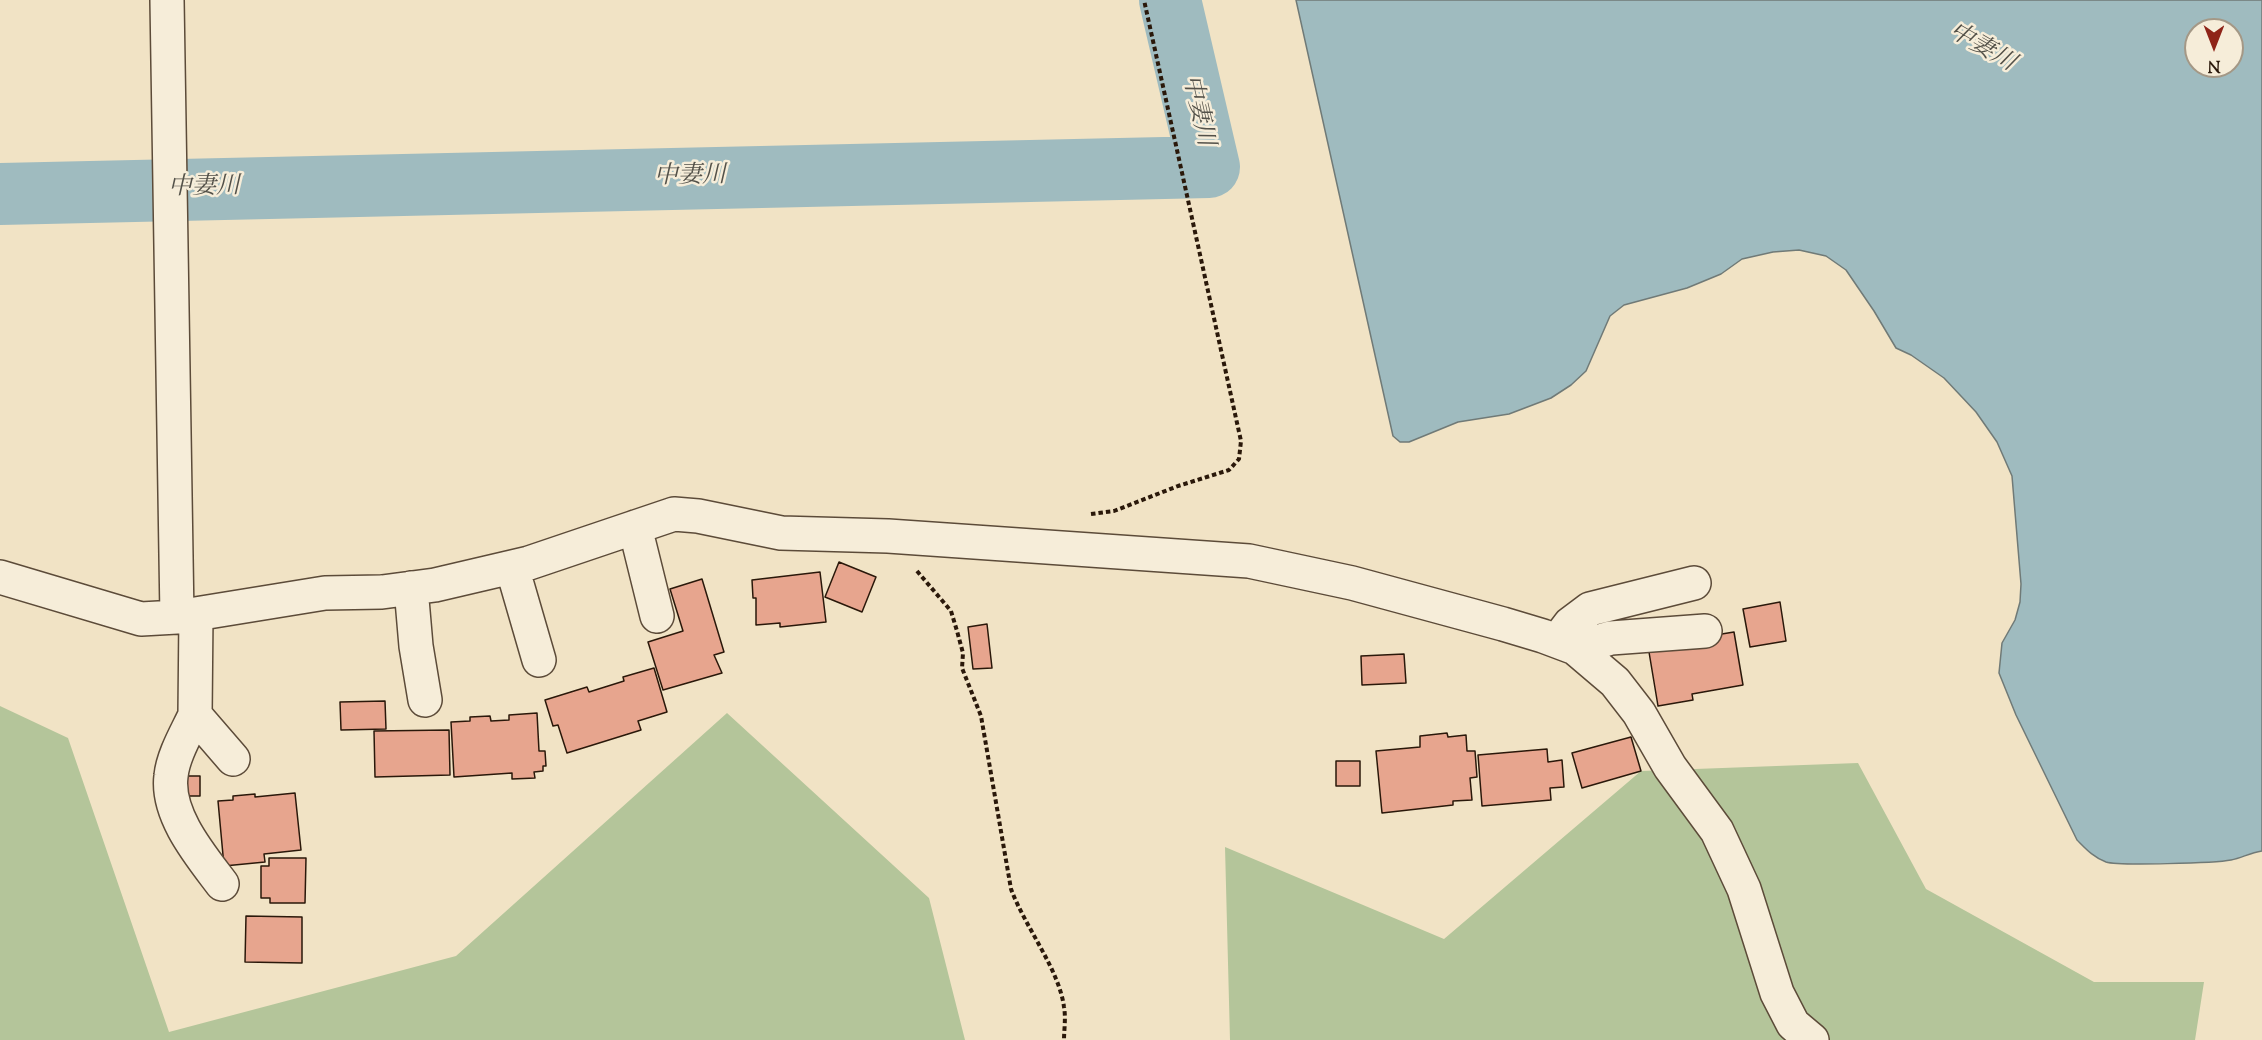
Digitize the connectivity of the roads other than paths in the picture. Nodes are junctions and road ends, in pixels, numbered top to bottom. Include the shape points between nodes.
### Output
1 (166, 0) edge
2 (635, 527) junction
3 (512, 567) junction
4 (0, 577) edge
5 (1694, 583) dead end
6 (411, 588) junction
7 (187, 615) junction
8 (657, 616) dead end
9 (1705, 631) dead end
10 (1566, 644) junction
11 (539, 660) dead end
12 (425, 700) dead end
13 (195, 715) junction
14 (233, 759) dead end
15 (222, 884) dead end
16 (1812, 1040) edge

1 - 7 street
2 - 3 street
2 - 8 street
2 - 10 street via 674,514 781,533 888,536 1249,561 1352,583
3 - 6 street
3 - 11 street
4 - 7 street via 141,619
5 - 10 street via 1590,609 1570,624
6 - 7 street via 325,593
6 - 12 street
7 - 13 street
9 - 10 street
10 - 16 street via 1615,682 1717,831 1744,889 1777,993 1793,1024
13 - 14 street
13 - 15 street via 171,777 173,801 189,840

